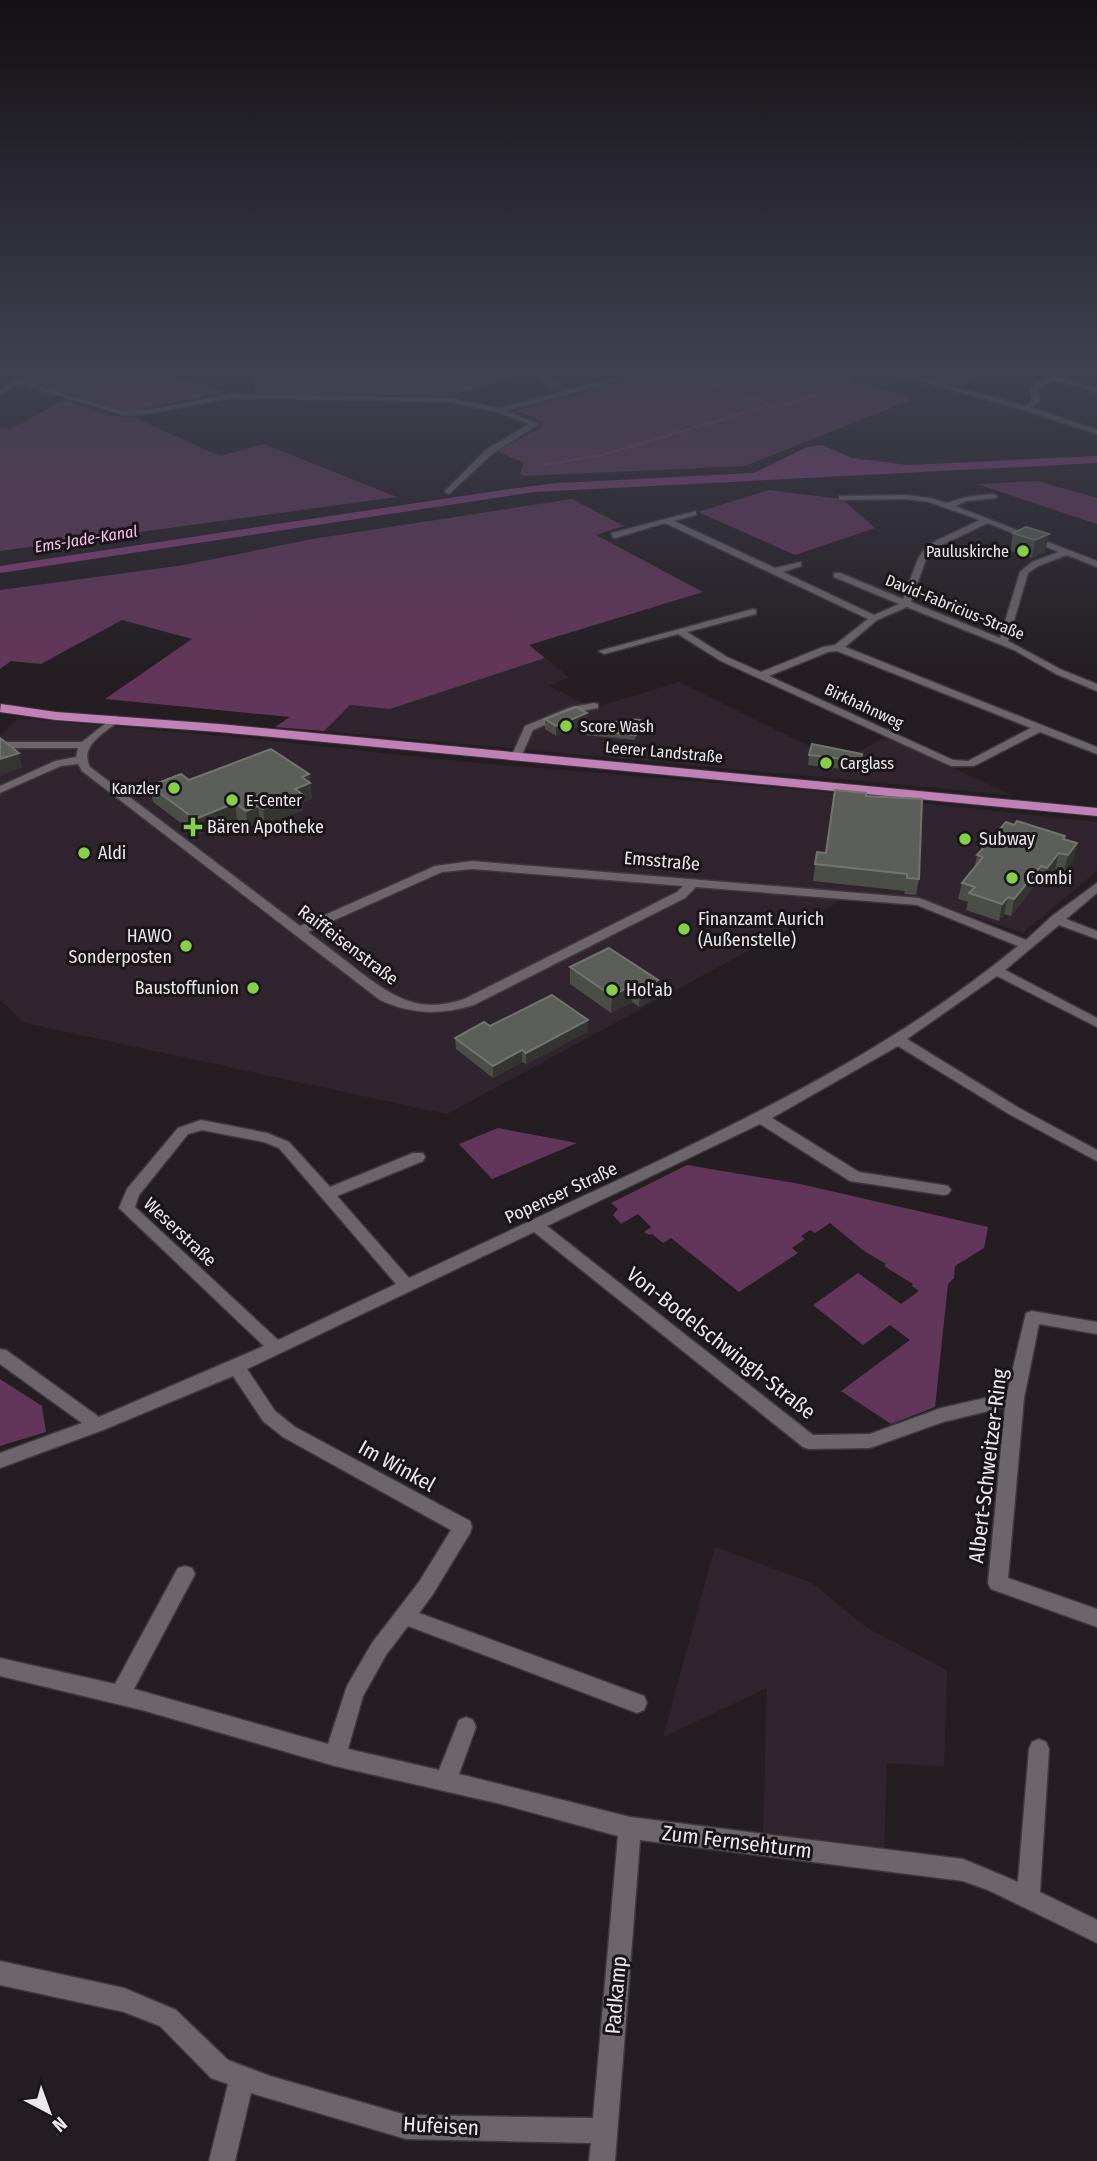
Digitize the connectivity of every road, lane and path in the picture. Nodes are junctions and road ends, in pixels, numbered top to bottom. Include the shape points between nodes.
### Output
1 (473, 468) edge
2 (449, 492) dead end
3 (993, 496) dead end
4 (842, 498) dead end
5 (948, 506) junction
6 (693, 513) dead end
7 (667, 520) junction
8 (988, 520) junction
9 (615, 535) dead end
10 (1069, 551) junction
11 (798, 564) dead end
12 (1097, 564) edge
13 (773, 572) junction
14 (837, 575) dead end
15 (906, 604) junction
16 (753, 612) dead end
17 (873, 618) junction
18 (679, 631) junction
19 (1003, 642) junction
20 (838, 648) junction
21 (604, 651) dead end
22 (761, 676) junction
23 (1096, 685) edge
24 (594, 706) dead end
25 (1, 708) edge
26 (108, 719) junction
27 (1040, 728) junction
28 (86, 744) junction
29 (0, 745) edge
30 (1097, 751) edge
31 (516, 757) junction
32 (82, 763) junction
33 (0, 790) edge
34 (1097, 812) edge
35 (694, 882) junction
36 (1097, 887) edge
37 (1056, 919) junction
38 (300, 931) junction
39 (1097, 935) edge
40 (1027, 945) junction
41 (996, 971) junction
42 (1097, 1023) edge
43 (898, 1040) junction
44 (761, 1118) junction
45 (1097, 1156) edge
46 (418, 1157) dead end
47 (943, 1190) dead end
48 (328, 1194) junction
49 (537, 1225) junction
50 (407, 1286) junction
51 (1097, 1328) edge
52 (276, 1348) junction
53 (0, 1355) edge
54 (236, 1367) junction
55 (1015, 1398) junction
56 (97, 1425) junction
57 (0, 1461) edge
58 (185, 1574) dead end
59 (404, 1616) junction
60 (1097, 1618) edge
61 (0, 1667) edge
62 (120, 1695) junction
63 (637, 1703) dead end
64 (466, 1727) dead end
65 (1039, 1749) dead end
66 (335, 1756) junction
67 (445, 1782) junction
68 (630, 1828) junction
69 (1028, 1898) junction
70 (1097, 1932) edge
71 (0, 1973) edge
72 (242, 2078) junction
73 (605, 2131) junction
74 (222, 2161) edge
75 (602, 2161) edge

1 - 2 street
3 - 5 street
4 - 5 street via 905,497
5 - 8 street
6 - 7 street
7 - 9 street
7 - 13 street
8 - 10 street
8 - 15 street via 930,547
10 - 12 street
10 - 19 street via 1024,572
11 - 13 street
13 - 17 street
14 - 15 street, David-Fabricius-Straße
15 - 17 street
15 - 19 street, David-Fabricius-Straße
16 - 18 street
17 - 20 street
18 - 21 street
18 - 22 street, Birkhahnweg via 708,651
19 - 23 street, David-Fabricius-Straße via 1059,673
20 - 22 street via 825,649
20 - 27 street
22 - 27 street, Birkhahnweg via 956,764 970,764
24 - 31 street via 529,728
25 - 26 main road, Leerer Landstraße
26 - 28 street
26 - 31 main road, Leerer Landstraße
27 - 30 street
28 - 29 street
28 - 32 street
31 - 34 main road, Leerer Landstraße
32 - 33 street
32 - 38 street, Raiffeisenstraße
35 - 38 street, Emsstraße via 458,865 439,869
35 - 38 street, Raiffeisenstraße via 681,895 469,1002 445,1009 395,1003
35 - 40 street, Emsstraße via 919,902
36 - 37 street, Popenser Straße
37 - 39 street
37 - 40 street, Popenser Straße
40 - 41 street, Popenser Straße
41 - 42 street
41 - 43 street, Popenser Straße
43 - 44 street, Popenser Straße
43 - 45 street
44 - 47 street via 855,1177
44 - 49 street, Popenser Straße
46 - 48 street
48 - 50 street, Weserstraße
48 - 52 street, Weserstraße via 284,1145 201,1125 183,1131 129,1201 127,1208
49 - 50 street, Popenser Straße
49 - 55 street, Von-Bodelschwingh-Straße via 809,1441 870,1441 941,1415
50 - 52 street, Popenser Straße
51 - 55 street, Albert-Schweitzer-Ring via 1032,1317
52 - 54 street, Popenser Straße
53 - 56 street
54 - 56 street, Popenser Straße
54 - 59 street, Im Winkel via 269,1416 289,1432 463,1527
55 - 60 street, Albert-Schweitzer-Ring via 998,1583
56 - 57 street, Popenser Straße
58 - 62 street
59 - 63 street
59 - 66 street, Im Winkel via 354,1693
61 - 62 street, Zum Fernsehturm
62 - 66 street, Zum Fernsehturm
64 - 67 street
65 - 69 street
66 - 67 street, Zum Fernsehturm
67 - 68 street, Zum Fernsehturm
68 - 69 street, Zum Fernsehturm via 963,1870
68 - 73 street, Padkamp
69 - 70 street, Zum Fernsehturm
71 - 72 street, Hufeisen via 124,2000 168,2018 220,2069
72 - 73 street, Hufeisen via 406,2127
72 - 74 street
73 - 75 street, Padkamp

